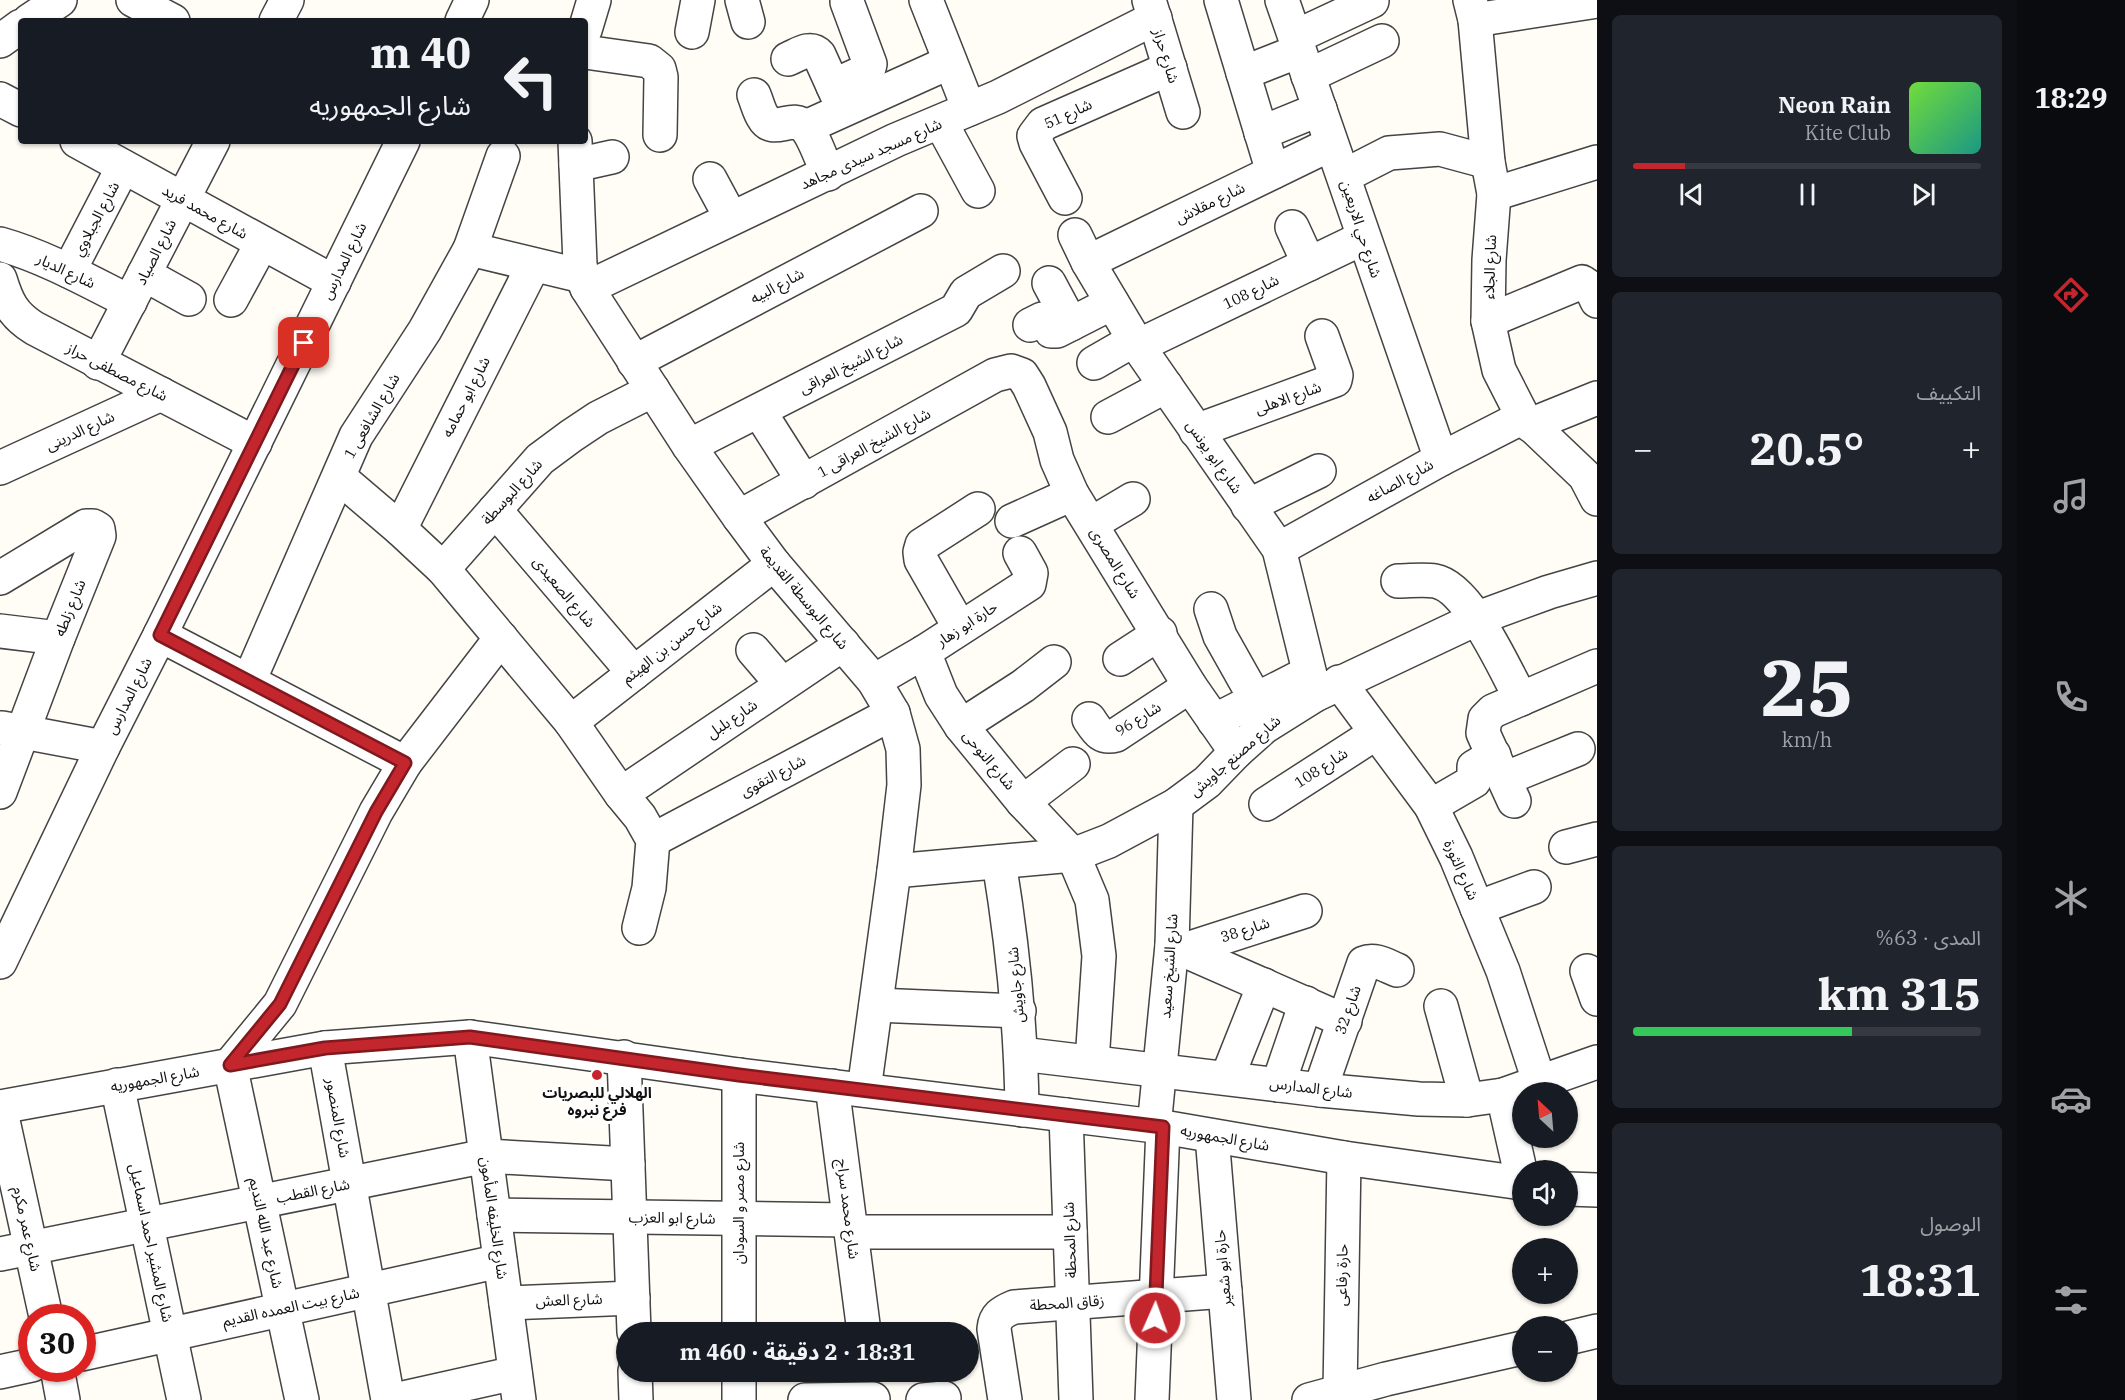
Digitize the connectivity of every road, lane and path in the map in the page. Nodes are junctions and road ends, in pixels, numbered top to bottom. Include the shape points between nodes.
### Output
1 (134, 0) edge
2 (287, 0) edge
3 (472, 0) edge
4 (594, 0) edge
5 (698, 0) edge
6 (926, 0) edge
7 (1282, 0) edge
8 (1225, 1) edge
9 (1372, 1) edge
10 (1597, 1) edge
11 (847, 2) dead end
12 (1557, 4) edge
13 (1152, 9) edge
14 (1472, 10) edge
15 (167, 18) edge
16 (278, 18) edge
17 (463, 18) edge
18 (588, 20) edge
19 (18, 27) edge
20 (692, 32) dead end
21 (0, 41) edge
22 (1382, 41) dead end
23 (588, 52) edge
24 (1301, 55) junction
25 (788, 59) dead end
26 (950, 62) junction
27 (1170, 68) junction
28 (1243, 73) junction
29 (754, 95) dead end
30 (838, 98) junction
31 (0, 99) edge
32 (18, 108) edge
33 (1320, 109) junction
34 (1183, 112) dead end
35 (955, 116) junction
36 (806, 128) junction
37 (1261, 133) junction
38 (660, 135) dead end
39 (82, 144) edge
40 (211, 144) edge
41 (402, 144) edge
42 (1331, 144) junction
43 (575, 153) edge
44 (503, 156) dead end
45 (612, 157) dead end
46 (1488, 162) junction
47 (1597, 162) edge
48 (123, 167) junction
49 (1273, 172) junction
50 (828, 174) junction
51 (1344, 176) junction
52 (710, 179) dead end
53 (978, 191) dead end
54 (1494, 194) junction
55 (1065, 198) dead end
56 (183, 200) junction
57 (921, 211) dead end
58 (731, 218) junction
59 (1292, 227) dead end
60 (1363, 238) junction
61 (262, 243) junction
62 (0, 244) edge
63 (1082, 248) joint
64 (470, 249) junction
65 (1309, 264) junction
66 (532, 266) junction
67 (1003, 271) dead end
68 (69, 272) junction
69 (334, 282) junction
70 (584, 282) junction
71 (1048, 283) dead end
72 (137, 288) junction
73 (189, 299) dead end
74 (4, 300) edge
75 (231, 300) dead end
76 (1597, 301) edge
77 (1112, 303) junction
78 (1488, 321) junction
79 (1071, 324) junction
80 (1030, 325) dead end
81 (1322, 336) dead end
82 (1136, 343) junction
83 (634, 362) junction
84 (99, 363) junction
85 (1094, 363) dead end
86 (1011, 370) joint
87 (1166, 386) junction
88 (653, 390) junction
89 (161, 394) junction
90 (1597, 398) edge
91 (759, 411) junction
92 (1108, 417) dead end
93 (1527, 421) junction
94 (1196, 431) junction
95 (255, 443) junction
96 (689, 446) junction
97 (1441, 459) junction
98 (0, 468) edge
99 (1319, 471) dead end
100 (339, 477) junction
101 (804, 482) junction
102 (1593, 484) edge
103 (1072, 494) junction
104 (1132, 500) dead end
105 (1248, 506) junction
106 (978, 509) dead end
107 (495, 510) junction
108 (739, 518) junction
109 (1012, 521) dead end
110 (1091, 524) junction
111 (400, 528) junction
112 (1278, 549) junction
113 (1020, 553) dead end
114 (774, 564) junction
115 (443, 569) junction
116 (0, 578) edge
117 (1597, 578) edge
118 (1398, 581) dead end
119 (1211, 609) dead end
120 (1478, 618) junction
121 (960, 628) junction
122 (0, 631) edge
123 (1160, 633) junction
124 (160, 635) junction
125 (58, 638) junction
126 (501, 638) junction
127 (843, 644) junction
128 (753, 650) dead end
129 (924, 652) junction
130 (1120, 658) dead end
131 (1054, 662) dead end
132 (1597, 666) edge
133 (634, 674) junction
134 (249, 681) junction
135 (874, 681) junction
136 (1321, 683) junction
137 (782, 684) junction
138 (1190, 686) junction
139 (1521, 699) junction
140 (1256, 700) junction
141 (893, 713) junction
142 (1089, 719) dead end
143 (1214, 721) junction
144 (571, 722) junction
145 (961, 726) junction
146 (11, 730) edge
147 (1376, 733) junction
148 (103, 747) junction
149 (1578, 749) dead end
150 (1236, 752) junction
151 (405, 763) junction
152 (1073, 764) dead end
153 (1504, 778) junction
154 (0, 792) edge
155 (621, 794) junction
156 (1023, 802) junction
157 (1266, 804) dead end
158 (1176, 805) junction
159 (1431, 806) junction
160 (1597, 839) edge
161 (653, 840) junction
162 (1566, 847) dead end
163 (1073, 855) junction
164 (999, 862) junction
165 (894, 871) junction
166 (1534, 887) dead end
167 (1477, 908) junction
168 (1305, 911) dead end
169 (639, 928) dead end
170 (8, 929) edge
171 (1178, 947) junction
172 (0, 962) edge
173 (1397, 970) dead end
174 (1264, 985) junction
175 (1306, 1004) junction
176 (876, 1005) junction
177 (1441, 1006) dead end
178 (1019, 1011) junction
179 (1345, 1021) junction
180 (470, 1037) junction
181 (325, 1048) junction
182 (1021, 1054) junction
183 (624, 1057) junction
184 (1092, 1062) junction
185 (1597, 1062) edge
186 (230, 1065) junction
187 (1161, 1069) junction
188 (739, 1075) junction
189 (1227, 1078) junction
190 (1539, 1081) junction
191 (1278, 1084) junction
192 (117, 1085) junction
193 (832, 1086) junction
194 (864, 1090) junction
195 (1320, 1090) junction
196 (1503, 1095) junction
197 (1467, 1100) junction
198 (0, 1107) edge
199 (1022, 1110) junction
200 (1066, 1115) junction
201 (1159, 1127) junction
202 (1212, 1136) junction
203 (486, 1156) junction
204 (1344, 1158) junction
205 (1517, 1160) edge
206 (628, 1164) junction
207 (1512, 1180) edge
208 (349, 1184) junction
209 (1578, 1189) edge
210 (1597, 1190) edge
211 (259, 1202) junction
212 (494, 1215) junction
213 (630, 1217) junction
214 (739, 1219) junction
215 (147, 1224) junction
216 (850, 1226) junction
217 (1070, 1232) junction
218 (15, 1251) edge
219 (500, 1261) junction
220 (368, 1291) junction
221 (1224, 1291) junction
222 (1155, 1297) junction
223 (633, 1298) junction
224 (506, 1303) junction
225 (1072, 1303) junction
226 (40, 1304) edge
227 (282, 1309) junction
228 (634, 1322) edge
229 (739, 1322) edge
230 (863, 1322) edge
231 (1597, 1331) edge
232 (170, 1334) junction
233 (1578, 1336) edge
234 (96, 1351) edge
235 (1512, 1351) edge
236 (18, 1368) edge
237 (0, 1372) edge
238 (60, 1382) edge
239 (635, 1382) edge
240 (739, 1382) edge
241 (517, 1386) edge
242 (872, 1390) edge
243 (1389, 1390) edge
244 (1340, 1392) junction
245 (63, 1400) edge
246 (184, 1400) edge
247 (302, 1400) edge
248 (388, 1400) edge
249 (394, 1400) edge
250 (636, 1400) edge
251 (739, 1400) edge
252 (805, 1400) edge
253 (1005, 1400) edge
254 (1076, 1400) edge
255 (1152, 1400) edge
256 (1234, 1400) edge
257 (1309, 1400) edge

1 - 15 street
2 - 16 street
3 - 17 street
4 - 18 street
5 - 20 street
6 - 26 street
7 - 24 street, شارع حي الاربعين
8 - 28 street
9 - 24 street
10 - 12 street
11 - 30 street via 870,64
12 - 14 street
13 - 27 street, شارع حراز
13 - 35 street, شارع مسجد سيدى مجاهد via 1027,82
14 - 46 street, شارع الجلاء
19 - 21 street
22 - 24 street
23 - 38 street via 655,64 661,77
24 - 28 street
24 - 33 street, شارع حي الاربعين
25 - 30 street via 815,50
26 - 30 street
26 - 35 street
27 - 34 street, شارع حراز
27 - 55 street, شارع 51 via 1037,129 1036,143
28 - 37 street
29 - 36 street via 768,124 794,122
30 - 36 street
31 - 32 street
33 - 37 street
33 - 42 street, شارع حي الاربعين
35 - 50 street, شارع مسجد سيدى مجاهد
35 - 53 street
36 - 50 street
37 - 49 street
39 - 48 street, شارع محمد فريد
40 - 56 street, شارع الصياد
41 - 69 street, شارع المدارس
42 - 49 street, شارع مقلاش
42 - 51 street, شارع حي الاربعين
43 - 45 street
43 - 70 street, شارع البوسطة القديمة
44 - 64 street, شارع الشافعى 1
46 - 51 street via 1440,148 1389,153
46 - 54 street, شارع الجلاء
47 - 54 street
48 - 56 street, شارع محمد فريد
48 - 68 street, شارع الجبلاوي
49 - 63 street, شارع مقلاش via 1232,206
50 - 58 street, شارع مسجد سيدى مجاهد
51 - 60 street, شارع حي الاربعين
52 - 58 street
54 - 78 street, شارع الجلاء
56 - 61 street, شارع محمد فريد
56 - 72 street, شارع الصياد
57 - 83 street, شارع البيه
58 - 70 street, شارع مسجد سيدى مجاهد
59 - 65 street
60 - 65 street, شارع 108
60 - 97 street, شارع حي الاربعين
61 - 69 street, شارع محمد فريد
61 - 75 street
62 - 68 street, شارع الديار
63 - 77 street, شارع ابو يونس
64 - 66 street
64 - 100 street, شارع الشافعى 1 via 425,330 356,436
65 - 82 street, شارع 108
66 - 70 street
66 - 111 street, شارع ابو حمامه
67 - 91 street, شارع الشيخ العراقى via 966,293 956,310
68 - 72 street, شارع الديار
69 - 95 street, شارع المدارس
70 - 83 street, شارع البوسطة القديمة
71 - 79 street
72 - 73 street, شارع الديار
72 - 84 street, شارع الصياد
74 - 84 street, شارع مصطفى حراز via 21,320
76 - 78 street via 1591,288 1582,282
77 - 79 street
77 - 82 street, شارع ابو يونس
78 - 93 street, شارع الجلاء via 1499,370
79 - 80 street via 1054,332 1042,319
81 - 94 street, شارع الاهلى via 1335,380
82 - 85 street, شارع 108
82 - 87 street, شارع ابو يونس
83 - 88 street, شارع البوسطة القديمة
84 - 89 street, شارع مصطفى حراز
86 - 101 street, شارع الشيخ العراقى 1 via 995,375
86 - 103 street, شارع المصرى via 1022,375 1029,386
87 - 92 street
87 - 94 street, شارع ابو يونس
88 - 96 street, شارع البوسطة القديمة
88 - 107 street, شارع البوسطة via 571,435 540,459
89 - 95 street, شارع مصطفى حراز
89 - 98 street, شارع الدرينى
90 - 93 street, شارع الصاغه
91 - 96 street, شارع الشيخ العراقى
91 - 101 street
93 - 97 street, شارع الصاغه
93 - 102 street, شارع الجلاء
94 - 105 street, شارع ابو يونس
95 - 124 street, شارع المدارس
96 - 108 street, شارع البوسطة القديمة
97 - 112 street, شارع الصاغه
99 - 105 street
100 - 111 street
100 - 134 street, شارع الشافعى 1
101 - 108 street, شارع الشيخ العراقى 1
103 - 109 street
103 - 110 street, شارع المصرى
104 - 110 street
105 - 112 street, شارع ابو يونس
106 - 121 street via 922,545 920,552
107 - 115 street, شارع البوسطة
107 - 133 street, شارع الصعيدى
108 - 114 street, شارع البوسطة القديمة
110 - 123 street, شارع المصرى
111 - 115 street
112 - 136 street, شارع ابو يونس
113 - 121 street, حارة ابو زهار via 1030,573 1029,584
114 - 127 street, شارع البوسطة القديمة
114 - 133 street, شارع حسن بن الهيثم
115 - 126 street
116 - 125 street, شارع زلطه via 86,526 98,529 99,536
117 - 120 street, شارع مصنع جاويش
118 - 120 street via 1435,581 1446,585
119 - 140 street via 1220,636
120 - 136 street, شارع مصنع جاويش
120 - 139 street
121 - 129 street, حارة ابو زهار
122 - 125 street
123 - 130 street
123 - 138 street, شارع المصرى
124 - 134 street
124 - 148 street, شارع المدارس
125 - 146 street, شارع زلطه
126 - 144 street
126 - 151 street
127 - 135 street, شارع البوسطة القديمة
127 - 137 street, شارع بلبل
128 - 137 street
129 - 135 street, حارة ابو زهار
129 - 145 street, شارع النوحى via 941,695
131 - 145 street
132 - 139 street
133 - 144 street, شارع حسن بن الهيثم
134 - 151 street
135 - 141 street, شارع البوسطة القديمة
136 - 140 street
136 - 147 street, شارع الثورة
136 - 150 street, شارع مصنع جاويش
137 - 155 street, شارع بلبل
138 - 142 street, شارع 96 via 1116,735 1104,737
138 - 143 street, شارع المصرى
139 - 153 street via 1493,711 1485,719 1483,733
140 - 143 street
141 - 161 street, شارع التقوى
141 - 165 street, شارع البوسطة القديمة via 903,749 904,785
143 - 150 street, شارع المصرى
144 - 155 street
145 - 156 street, شارع النوحى
146 - 148 street
146 - 154 street, شارع زلطه
147 - 157 street, شارع 108
147 - 159 street, شارع الثورة
148 - 170 street, شارع المدارس
149 - 153 street
150 - 158 street, شارع مصنع جاويش via 1207,782
151 - 186 street via 376,812 280,1004
152 - 156 street
153 - 159 street via 1474,767 1474,781
155 - 161 street
156 - 163 street, شارع النوحى
158 - 163 street, شارع مصنع جاويش via 1109,841
158 - 171 street, شارع الشيخ سعيد
159 - 167 street, شارع الثورة
160 - 162 street
161 - 169 street via 649,888
163 - 164 street, شارع مصنع جاويش
163 - 184 street via 1092,900 1099,956
164 - 165 street, شارع مصنع جاويش
164 - 178 street, شارع جاويش
165 - 176 street, شارع البوسطة القديمة
166 - 167 street
167 - 190 street, شارع الثورة via 1503,971
168 - 171 street, شارع 38
170 - 172 street, شارع المدارس
171 - 174 street
171 - 187 street, شارع الشيخ سعيد
173 - 179 street, شارع 32 via 1369,960 1364,963
174 - 175 street
174 - 189 street
175 - 179 street
175 - 191 street
176 - 178 street
176 - 194 street, شارع البوسطة القديمة
177 - 197 street
178 - 182 street, شارع جاويش
179 - 195 street, شارع 32
180 - 181 street, شارع الجمهوريه
180 - 183 street, شارع الجمهوريه
180 - 203 street, شارع الخليفه المأمون
181 - 186 street, شارع الجمهوريه
181 - 208 street, شارع المنصور
182 - 184 street, شارع المدارس
182 - 199 street, شارع جاويش
183 - 188 street, شارع الجمهوريه
183 - 206 street
184 - 187 street, شارع المدارس
185 - 190 street, شارع المدارس
186 - 192 street, شارع الجمهوريه
186 - 211 street, شارع عبد الله النديم
187 - 189 street, شارع المدارس
187 - 201 street, شارع الشيخ سعيد
188 - 193 street, شارع الجمهوريه
188 - 214 street, شارع مصر و السودان
189 - 191 street, شارع المدارس
190 - 196 street, شارع المدارس
191 - 195 street, شارع المدارس
192 - 198 street, شارع الجمهوريه
192 - 215 street, شارع المشير احمد اسماعيل
193 - 194 street, شارع الجمهوريه
193 - 216 street, شارع محمد سراج
194 - 199 street, شارع الجمهوريه
195 - 197 street, شارع المدارس
196 - 197 street, شارع المدارس
196 - 205 street
198 - 218 street, شارع عمر مكرم
199 - 200 street, شارع الجمهوريه
200 - 201 street, شارع الجمهوريه
200 - 217 street, شارع المحطة
201 - 202 street, شارع الجمهوريه
201 - 222 street, شارع الشيخ سعيد
202 - 204 street, شارع الجمهوريه
202 - 221 street, حارة ابو شعير
203 - 206 street, شارع القطب
203 - 208 street, شارع القطب
203 - 212 street, شارع الخليفه المأمون
204 - 207 street, شارع الجمهوريه
204 - 244 street, حارة رفاعى
206 - 213 street
208 - 211 street, شارع القطب
208 - 220 street, شارع المنصور
209 - 210 street
211 - 215 street, شارع القطب
211 - 227 street, شارع عبد الله النديم
212 - 213 street, شارع ابو العزب
212 - 219 street, شارع الخليفه المأمون
213 - 214 street, شارع ابو العزب
213 - 223 street
214 - 216 street, شارع ابو العزب
214 - 229 street, شارع مصر و السودان
215 - 218 street, شارع القطب
215 - 232 street, شارع المشير احمد اسماعيل
216 - 217 street, شارع ابو العزب
216 - 230 street, شارع محمد سراج
217 - 225 street, شارع المحطة
218 - 226 street, شارع عمر مكرم
219 - 220 street, شارع بيت العمده القديم
219 - 224 street, شارع الخليفه المأمون
220 - 227 street, شارع بيت العمده القديم
220 - 248 street, شارع المنصور
221 - 222 street, زقاق المحطة
221 - 256 street, حارة ابو شعير
222 - 225 street, زقاق المحطة
222 - 255 street, شارع الشيخ سعيد
223 - 224 street, شارع العش
223 - 228 street
224 - 241 street, شارع الخليفه المأمون
225 - 253 street, زقاق المحطة via 1014,1307 995,1320
225 - 254 street, شارع المحطة
227 - 232 street, شارع بيت العمده القديم
227 - 247 street, شارع عبد الله النديم
231 - 233 street
232 - 234 street, شارع بيت العمده القديم
232 - 246 street, شارع المشير احمد اسماعيل
235 - 243 street
236 - 237 street
238 - 245 street
239 - 250 street
240 - 251 street
241 - 249 street
242 - 252 street
243 - 244 street
244 - 257 street

